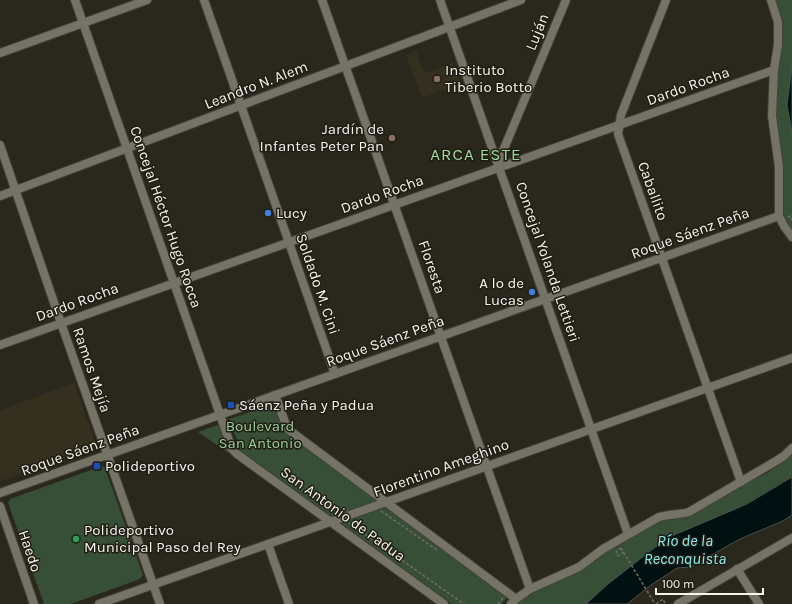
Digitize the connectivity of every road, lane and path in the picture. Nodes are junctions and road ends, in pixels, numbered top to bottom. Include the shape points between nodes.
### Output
1 (75, 0) edge
2 (147, 0) edge
3 (204, 0) edge
4 (322, 0) edge
5 (440, 0) edge
6 (520, 0) edge
7 (566, 0) edge
8 (666, 0) edge
9 (771, 0) edge
10 (83, 23) junction
11 (450, 27) junction
12 (0, 53) edge
13 (346, 66) junction
14 (774, 70) junction
15 (241, 106) junction
16 (619, 126) junction
17 (0, 145) edge
18 (127, 149) junction
19 (499, 165) junction
20 (16, 190) junction
21 (0, 196) edge
22 (395, 204) junction
23 (779, 216) junction
24 (792, 236) edge
25 (289, 242) junction
26 (662, 258) junction
27 (174, 283) junction
28 (546, 299) junction
29 (61, 323) junction
30 (441, 336) junction
31 (0, 345) edge
32 (792, 358) edge
33 (335, 374) junction
34 (708, 388) junction
35 (275, 395) junction
36 (220, 414) junction
37 (592, 429) junction
38 (230, 443) joint
39 (792, 448) edge
40 (107, 454) junction
41 (487, 466) junction
42 (741, 482) junction
43 (0, 493) edge
44 (387, 502) junction
45 (0, 506) edge
46 (341, 518) junction
47 (329, 522) junction
48 (628, 534) junction
49 (792, 538) edge
50 (268, 544) junction
51 (619, 545) junction
52 (624, 552) junction
53 (737, 570) junction
54 (153, 585) junction
55 (530, 589) junction
56 (514, 601) edge
57 (34, 604) edge
58 (99, 604) edge
59 (160, 604) edge
60 (289, 604) edge
61 (444, 604) edge
62 (464, 604) edge
63 (655, 604) edge
64 (663, 604) edge
65 (678, 604) edge
66 (759, 604) edge

1 - 10 street, Concejal Héctor Hugo Rocca
2 - 10 street
3 - 15 street, Soldado M. Cini
4 - 13 street, Floresta
5 - 11 street, Concejal Yolanda Lettieri
6 - 11 street, Leandro N. Alem
7 - 19 street, Luján
8 - 16 street, Caballito
9 - 14 street via 778,22
10 - 12 street
10 - 18 street, Concejal Héctor Hugo Rocca
11 - 13 street, Leandro N. Alem
11 - 19 street, Concejal Yolanda Lettieri
13 - 15 street, Leandro N. Alem
13 - 22 street, Floresta
14 - 16 street, Dardo Rocha
14 - 23 street via 772,116 779,167
15 - 18 street, Leandro N. Alem
15 - 25 street, Soldado M. Cini
16 - 19 street, Dardo Rocha
16 - 26 street, Caballito via 618,134
17 - 20 street, Ramos Mejía
18 - 20 street, Leandro N. Alem
18 - 27 street, Concejal Héctor Hugo Rocca
19 - 22 street, Dardo Rocha
19 - 28 street, Concejal Yolanda Lettieri
20 - 21 street, Leandro N. Alem
20 - 29 street, Ramos Mejía
22 - 25 street, Dardo Rocha
22 - 30 street, Floresta
23 - 24 street
23 - 26 street, Roque Sáenz Peña
25 - 27 street, Dardo Rocha
25 - 33 street, Soldado M. Cini
26 - 28 street, Roque Sáenz Peña
26 - 34 street, Caballito
27 - 29 street, Dardo Rocha
27 - 36 street, Concejal Héctor Hugo Rocca
28 - 30 street, Roque Sáenz Peña
28 - 37 street, Concejal Yolanda Lettieri
29 - 31 street, Dardo Rocha
29 - 40 street, Ramos Mejía
30 - 33 street, Roque Sáenz Peña
30 - 41 street, Floresta
32 - 34 street, Florentino Ameghino
33 - 35 street, Roque Sáenz Peña
34 - 37 street, Florentino Ameghino
34 - 42 street, Caballito
35 - 36 street, Roque Sáenz Peña
35 - 44 street via 289,430
36 - 38 street, Concejal Héctor Hugo Rocca
36 - 40 street, Roque Sáenz Peña
37 - 41 street, Florentino Ameghino
37 - 48 street, Concejal Yolanda Lettieri
38 - 47 street, San Antonio de Padua via 237,454
39 - 42 street via 784,456
40 - 43 street, Roque Sáenz Peña
40 - 54 street, Ramos Mejía
41 - 44 street, Florentino Ameghino
41 - 55 street, Floresta
42 - 48 street via 689,512 659,517
44 - 46 street, Florentino Ameghino
44 - 56 street
45 - 57 street, Haedo
46 - 47 street, Florentino Ameghino
46 - 62 path
47 - 50 street, Florentino Ameghino
47 - 61 street, San Antonio de Padua
48 - 51 street
49 - 53 street
50 - 54 street, Florentino Ameghino
50 - 60 street
51 - 52 path
51 - 52 path via 616,552 618,556
51 - 55 street via 603,549 579,567
52 - 63 path
53 - 65 street
53 - 66 street
54 - 58 street, Florentino Ameghino
54 - 59 street, Ramos Mejía
55 - 56 street
63 - 64 path via 663,599

